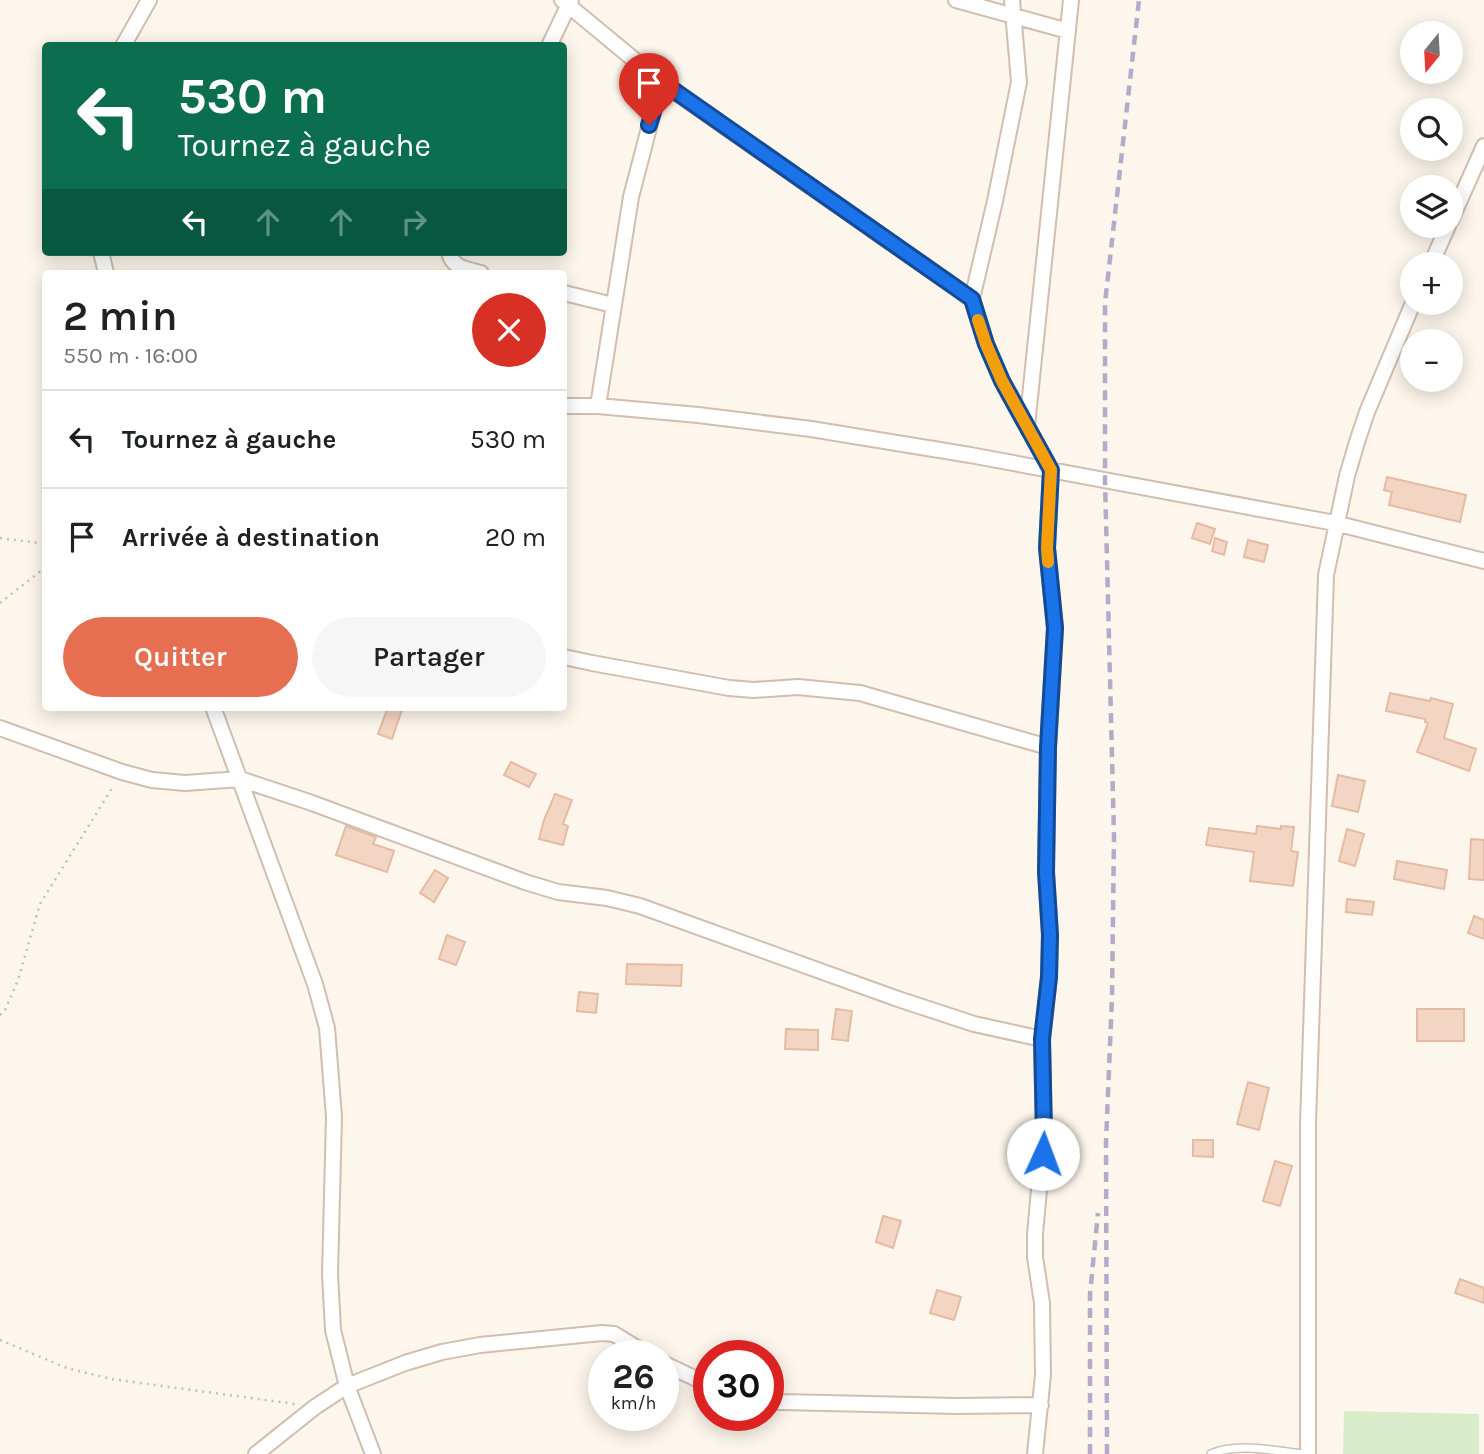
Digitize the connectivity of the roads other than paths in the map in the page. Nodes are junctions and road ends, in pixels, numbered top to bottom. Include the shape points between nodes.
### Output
1 (149, 0) edge
2 (956, 0) edge
3 (1012, 0) edge
4 (1071, 0) edge
5 (567, 2) edge
6 (1014, 17) junction
7 (1068, 31) junction
8 (125, 42) edge
9 (551, 42) edge
10 (662, 82) junction
11 (1484, 146) edge
12 (1463, 193) edge
13 (450, 256) edge
14 (469, 270) edge
15 (567, 294) edge
16 (972, 299) junction
17 (613, 305) junction
18 (1408, 315) edge
19 (598, 406) junction
20 (567, 407) edge
21 (1027, 426) junction
22 (1051, 470) junction
23 (1335, 523) junction
24 (1484, 561) edge
25 (567, 658) edge
26 (214, 711) edge
27 (0, 729) edge
28 (1048, 747) junction
29 (240, 779) junction
30 (1042, 1039) junction
31 (624, 1340) edge
32 (347, 1386) junction
33 (784, 1402) edge
34 (1041, 1405) junction
35 (256, 1454) edge
36 (373, 1454) edge
37 (1035, 1454) edge
38 (1211, 1454) edge
39 (1306, 1454) edge

1 - 8 street
2 - 6 street
3 - 6 street
4 - 7 street
5 - 9 street
5 - 10 street
6 - 7 street
6 - 16 street via 1016,101
7 - 21 street
10 - 16 street
10 - 17 street via 631,197
11 - 12 street
13 - 14 street via 454,264
15 - 17 street
16 - 21 street via 1002,381
17 - 19 street
18 - 23 street via 1367,412
19 - 20 street
19 - 22 street via 810,429
21 - 22 street
22 - 23 street
22 - 28 street via 1047,548 1055,628
23 - 24 street
23 - 39 street via 1325,575 1308,1111
25 - 28 street via 729,688 860,692
26 - 29 street
27 - 29 street via 152,780
28 - 30 street via 1050,935
29 - 30 street via 525,882 640,906 898,999 974,1024
29 - 32 street via 327,1028 334,1117 330,1274 334,1330
30 - 34 street via 1044,1134 1035,1234 1042,1303
31 - 32 street via 603,1333 480,1345 405,1363
32 - 35 street
32 - 36 street
33 - 34 street
34 - 37 street
38 - 39 lane via 1240,1447

